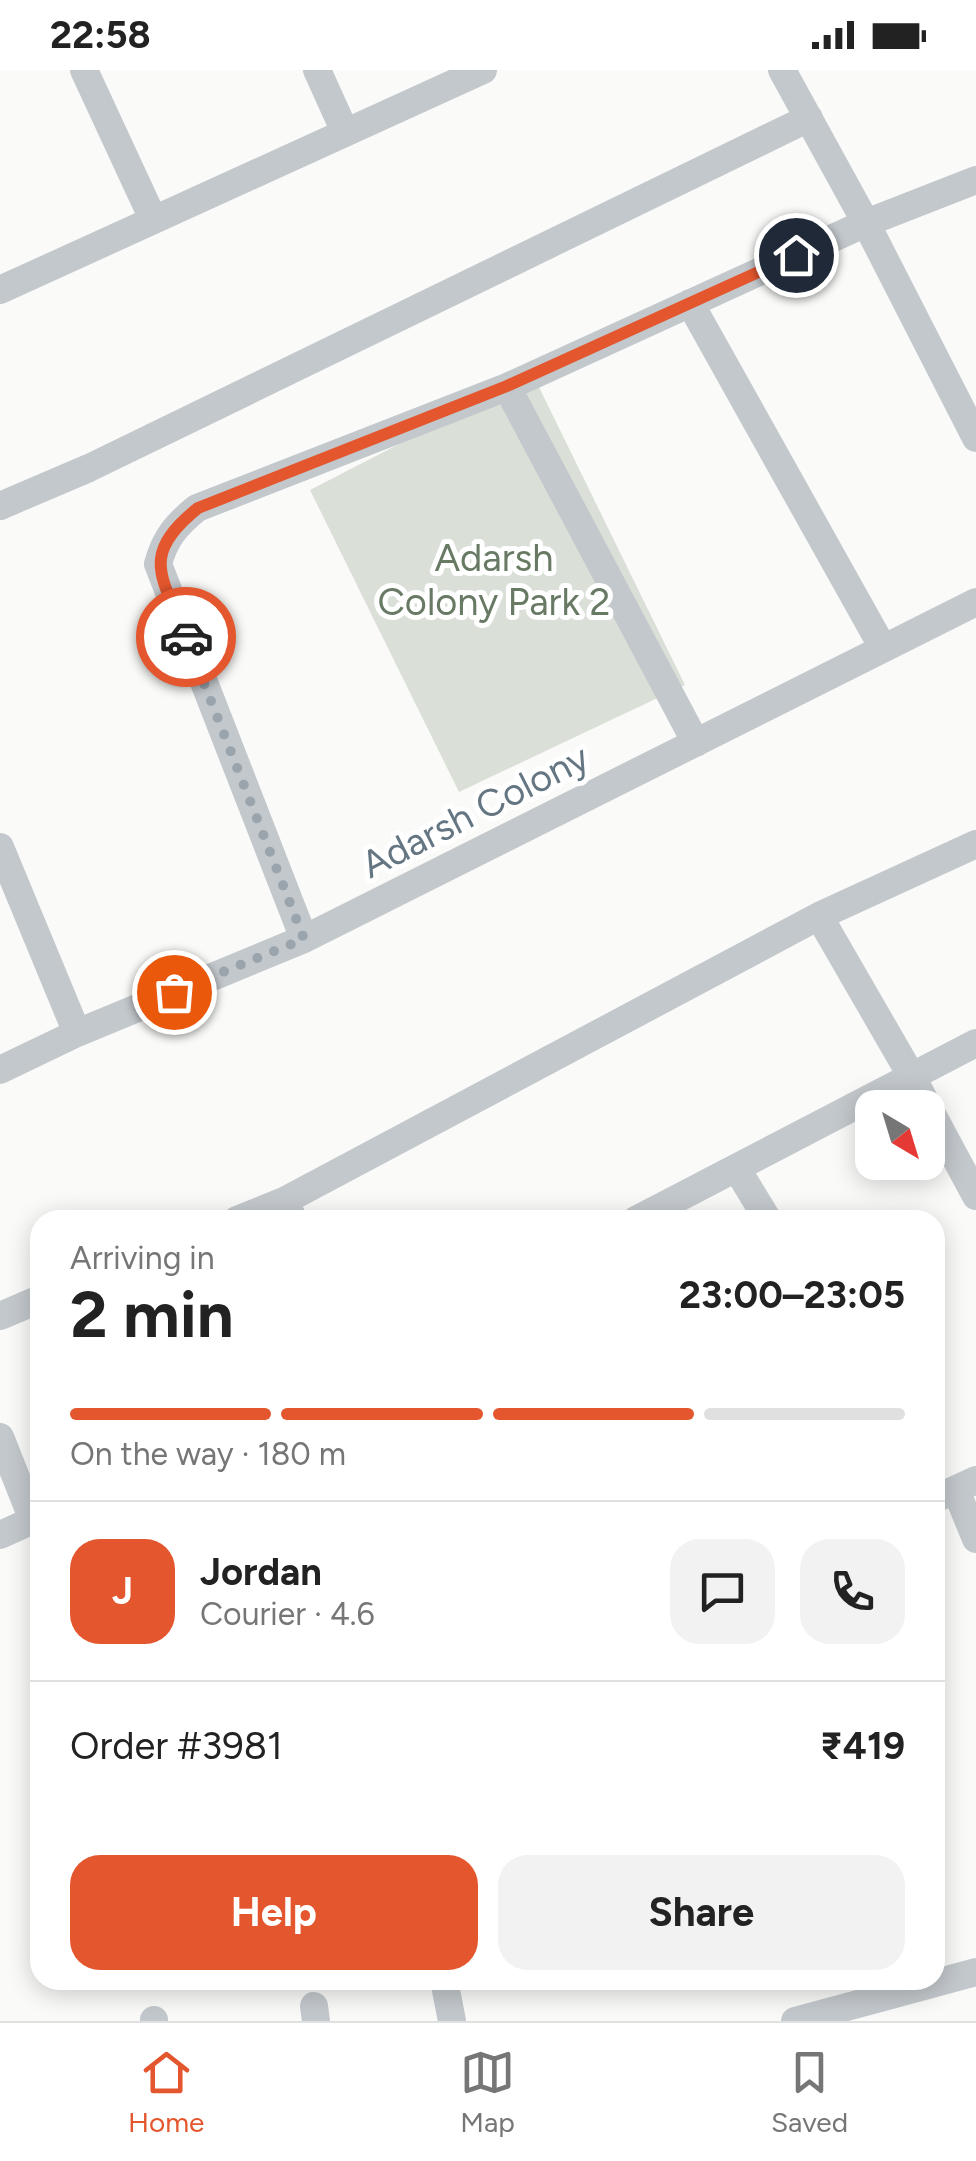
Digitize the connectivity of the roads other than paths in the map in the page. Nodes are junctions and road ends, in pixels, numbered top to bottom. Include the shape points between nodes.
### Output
1 (84, 70) edge
2 (317, 70) edge
3 (484, 70) edge
4 (782, 70) edge
5 (808, 118) junction
6 (345, 132) junction
7 (976, 180) edge
8 (152, 220) junction
9 (866, 223) junction
10 (0, 290) edge
11 (690, 303) junction
12 (507, 386) junction
13 (976, 438) edge
14 (0, 506) edge
15 (976, 602) edge
16 (884, 648) junction
17 (696, 743) junction
18 (976, 844) edge
19 (0, 847) edge
20 (818, 916) junction
21 (304, 939) junction
22 (76, 1033) junction
23 (976, 1043) edge
24 (0, 1070) edge
25 (912, 1076) junction
26 (737, 1169) junction
27 (976, 1196) edge
28 (291, 1210) edge
29 (656, 1210) edge
30 (762, 1210) edge
31 (30, 1304) edge
32 (0, 1316) edge
33 (0, 1437) edge
34 (948, 1493) edge
35 (30, 1504) edge
36 (30, 1521) edge
37 (0, 1536) edge
38 (976, 1540) edge
39 (976, 1972) edge
40 (945, 1980) edge
41 (446, 1990) edge
42 (910, 1990) edge
43 (452, 2021) edge
44 (795, 2021) edge

1 - 8 street
2 - 6 street
3 - 6 street
4 - 5 street
5 - 9 street
5 - 14 street
6 - 8 street
7 - 9 street
8 - 10 street
9 - 11 street
9 - 13 street
11 - 12 street
11 - 16 street
12 - 17 street
12 - 21 street via 198,508 164,544 158,564
15 - 16 street, Adarsh Colony
16 - 17 street, Adarsh Colony
17 - 21 street, Adarsh Colony
18 - 20 street
19 - 22 street
20 - 25 street
20 - 28 street
21 - 22 street, Adarsh Colony
22 - 24 street, Adarsh Colony
23 - 25 street
25 - 26 street
25 - 27 street
26 - 29 street
26 - 30 street
31 - 32 street
33 - 35 street
34 - 38 street
36 - 37 street
39 - 40 street
41 - 43 street
42 - 44 street

